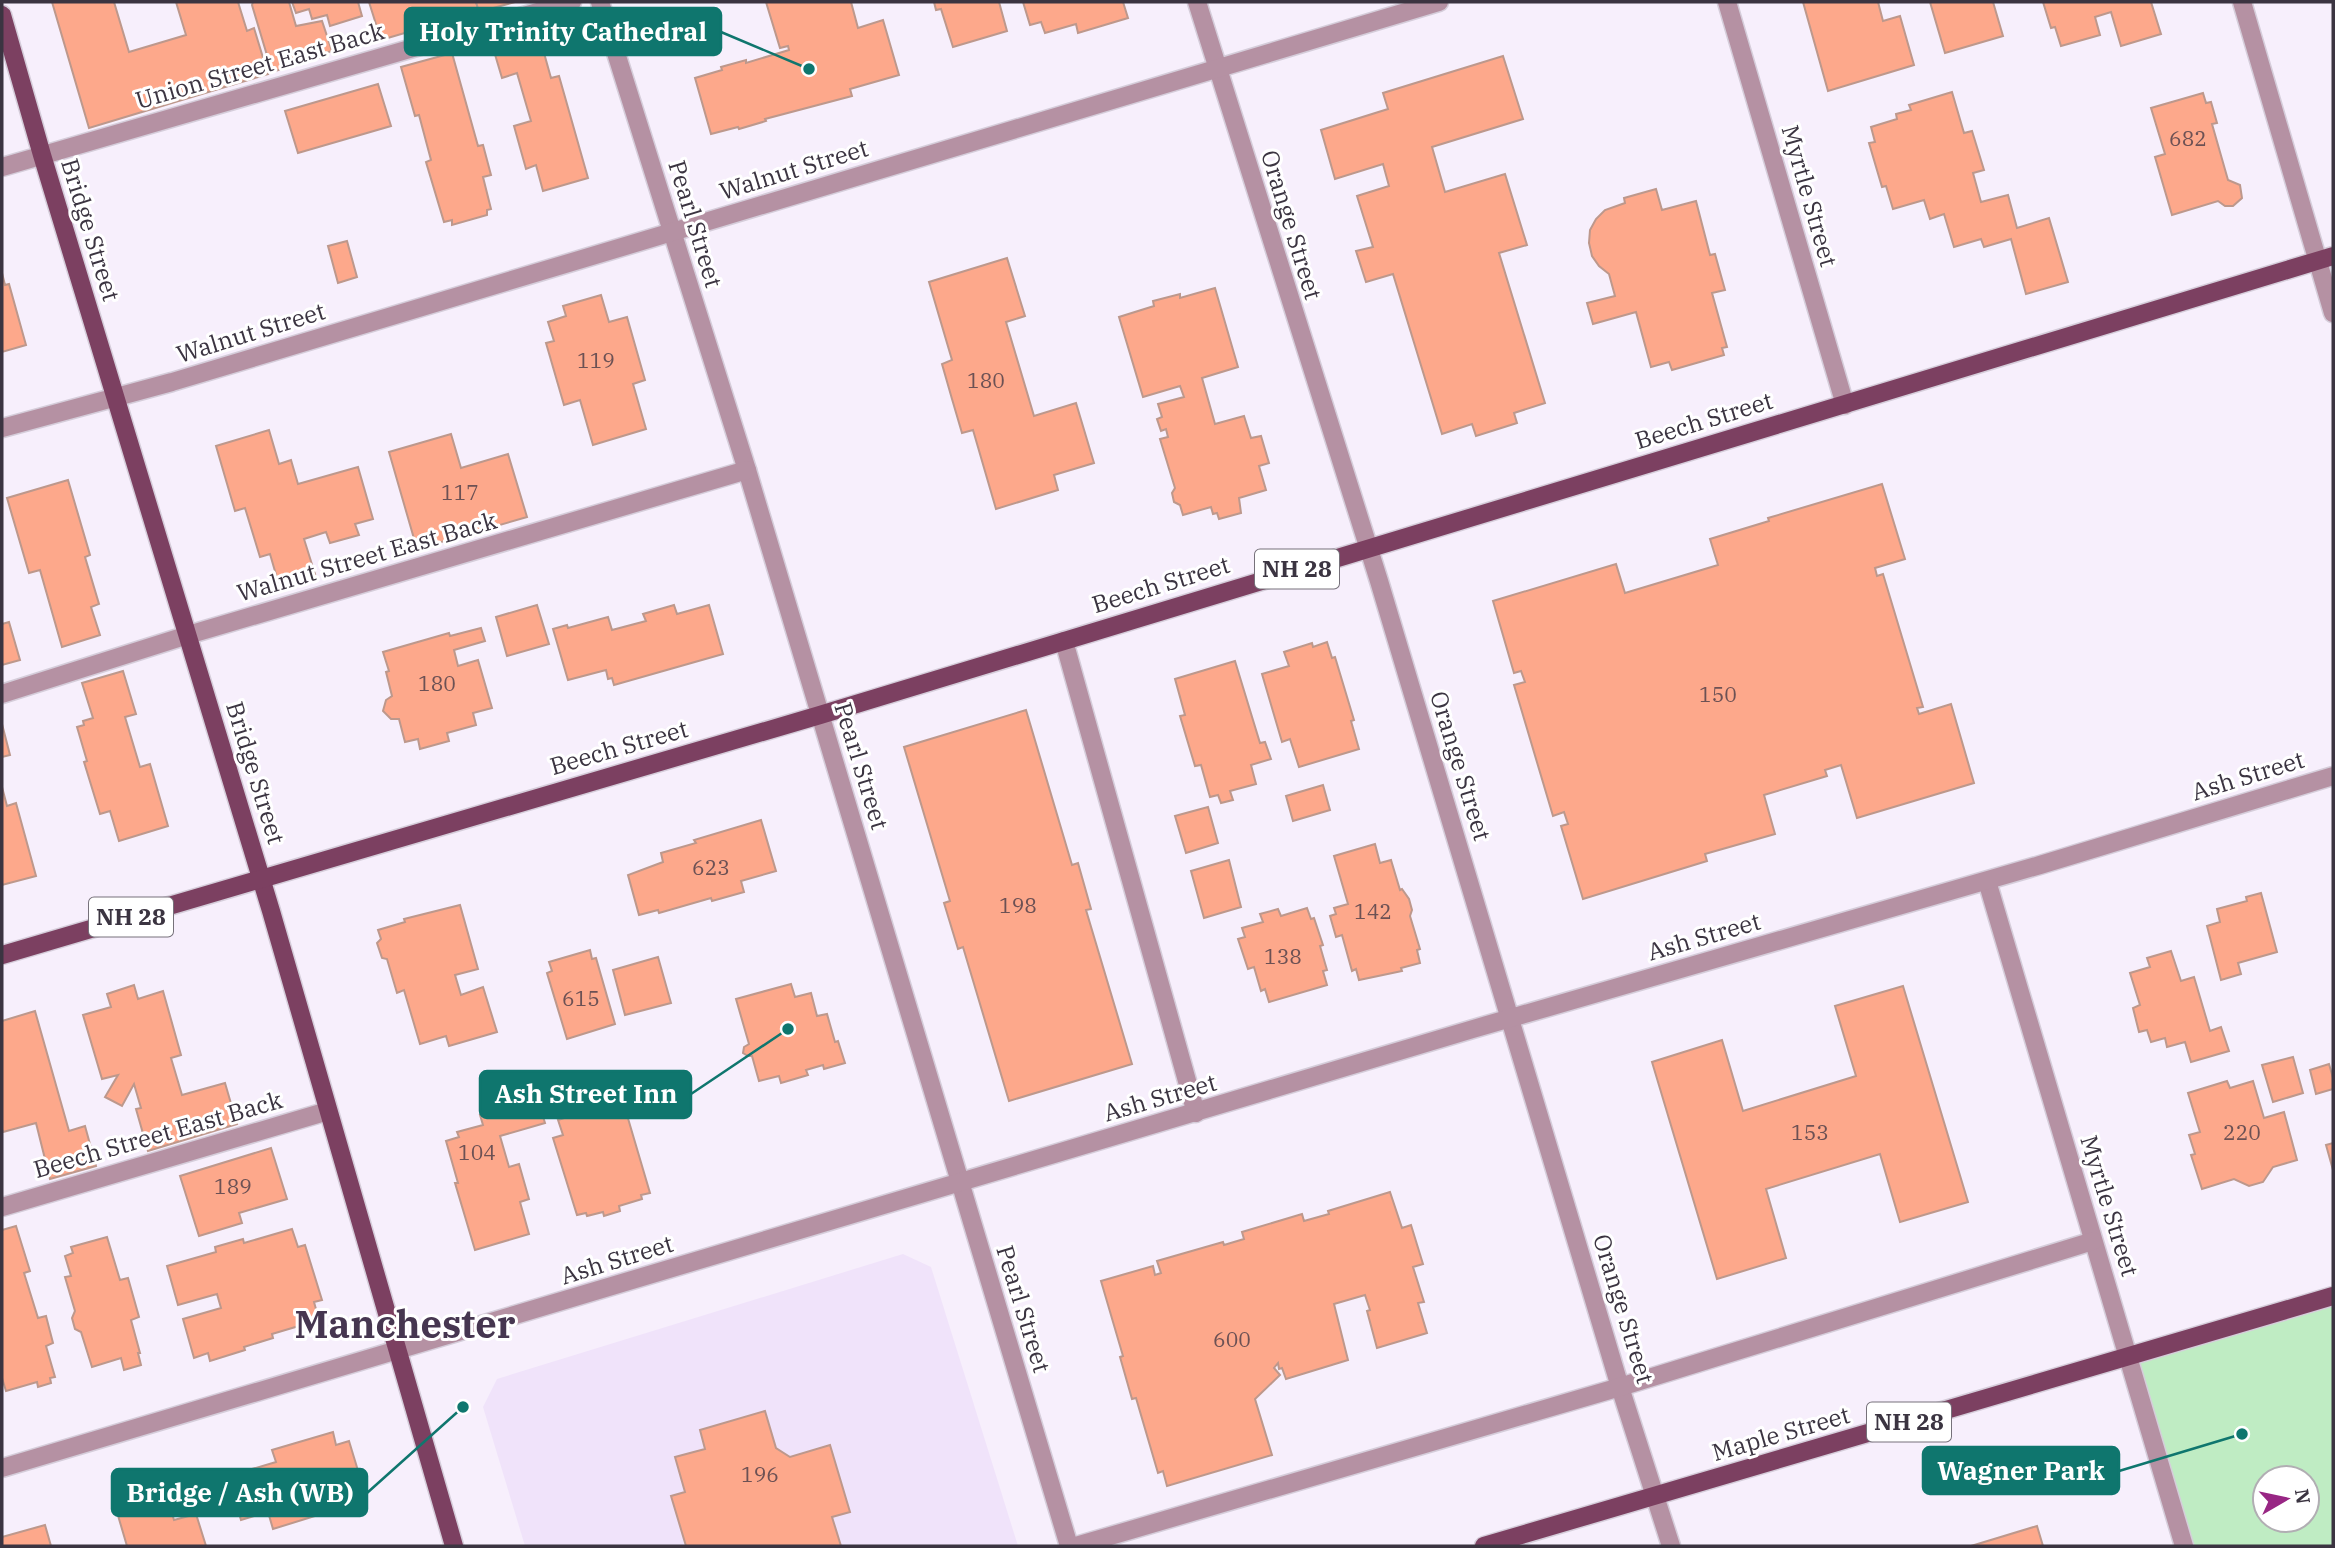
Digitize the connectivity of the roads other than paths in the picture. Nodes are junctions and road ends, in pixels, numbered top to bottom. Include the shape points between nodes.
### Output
1 (572, 2) edge
2 (600, 2) edge
3 (1197, 2) edge
4 (1439, 2) edge
5 (1727, 2) edge
6 (2242, 2) edge
7 (2, 15) edge
8 (1216, 68) junction
9 (42, 155) junction
10 (2, 167) edge
11 (672, 232) junction
12 (2325, 259) edge
13 (2333, 313) edge
14 (115, 397) junction
15 (1845, 405) junction
16 (2, 428) edge
17 (747, 470) junction
18 (1367, 548) junction
19 (188, 635) junction
20 (1064, 641) junction
21 (2, 694) edge
22 (820, 715) junction
23 (2333, 776) edge
24 (261, 879) junction
25 (1987, 881) junction
26 (2, 954) edge
27 (1510, 1018) junction
28 (328, 1111) junction
29 (1196, 1113) junction
30 (960, 1182) junction
31 (2, 1207) edge
32 (2094, 1241) junction
33 (2333, 1296) edge
34 (397, 1351) junction
35 (2128, 1358) junction
36 (1620, 1387) junction
37 (2, 1468) edge
38 (1656, 1496) junction
39 (454, 1546) edge
40 (1069, 1546) edge
41 (1076, 1546) edge
42 (1484, 1546) edge
43 (1671, 1546) edge
44 (2184, 1546) edge

1 - 9 street, Union Street East Back
2 - 11 street, Pearl Street
3 - 8 street, Orange Street
4 - 8 street, Walnut Street
5 - 15 street, Myrtle Street
6 - 12 street
7 - 9 main road, Bridge Street
8 - 11 street, Walnut Street
8 - 18 street, Orange Street
9 - 10 street, Union Street East Back
9 - 14 main road, Bridge Street
11 - 14 street, Walnut Street
11 - 17 street, Pearl Street
12 - 13 street
12 - 15 main road, Beech Street / NH 28
14 - 16 street, Walnut Street
14 - 19 main road, Bridge Street
15 - 18 main road, Beech Street / NH 28
17 - 19 street, Walnut Street East Back
17 - 22 street, Pearl Street
18 - 20 main road, Beech Street / NH 28
18 - 27 street, Orange Street
19 - 21 street, Walnut Street East Back
19 - 24 main road, Bridge Street
20 - 22 main road, Beech Street / NH 28
20 - 29 street
22 - 24 main road, Beech Street / NH 28
22 - 30 street, Pearl Street
23 - 25 street, Ash Street
24 - 26 main road, Beech Street / NH 28
24 - 28 main road, Bridge Street
25 - 27 street, Ash Street
25 - 32 street, Myrtle Street
27 - 29 street, Ash Street
27 - 36 street, Orange Street
28 - 31 street, Beech Street East Back
28 - 34 main road, Bridge Street
29 - 30 street, Ash Street
30 - 34 street, Ash Street
30 - 40 street, Pearl Street
32 - 35 street, Myrtle Street
32 - 36 street
33 - 35 main road, Maple Street / NH 28
34 - 37 street, Ash Street
34 - 39 main road, Bridge Street
35 - 38 main road, Maple Street / NH 28
35 - 44 street, Myrtle Street
36 - 38 street, Orange Street
36 - 41 street
38 - 42 main road, Maple Street / NH 28
38 - 43 street, Orange Street

